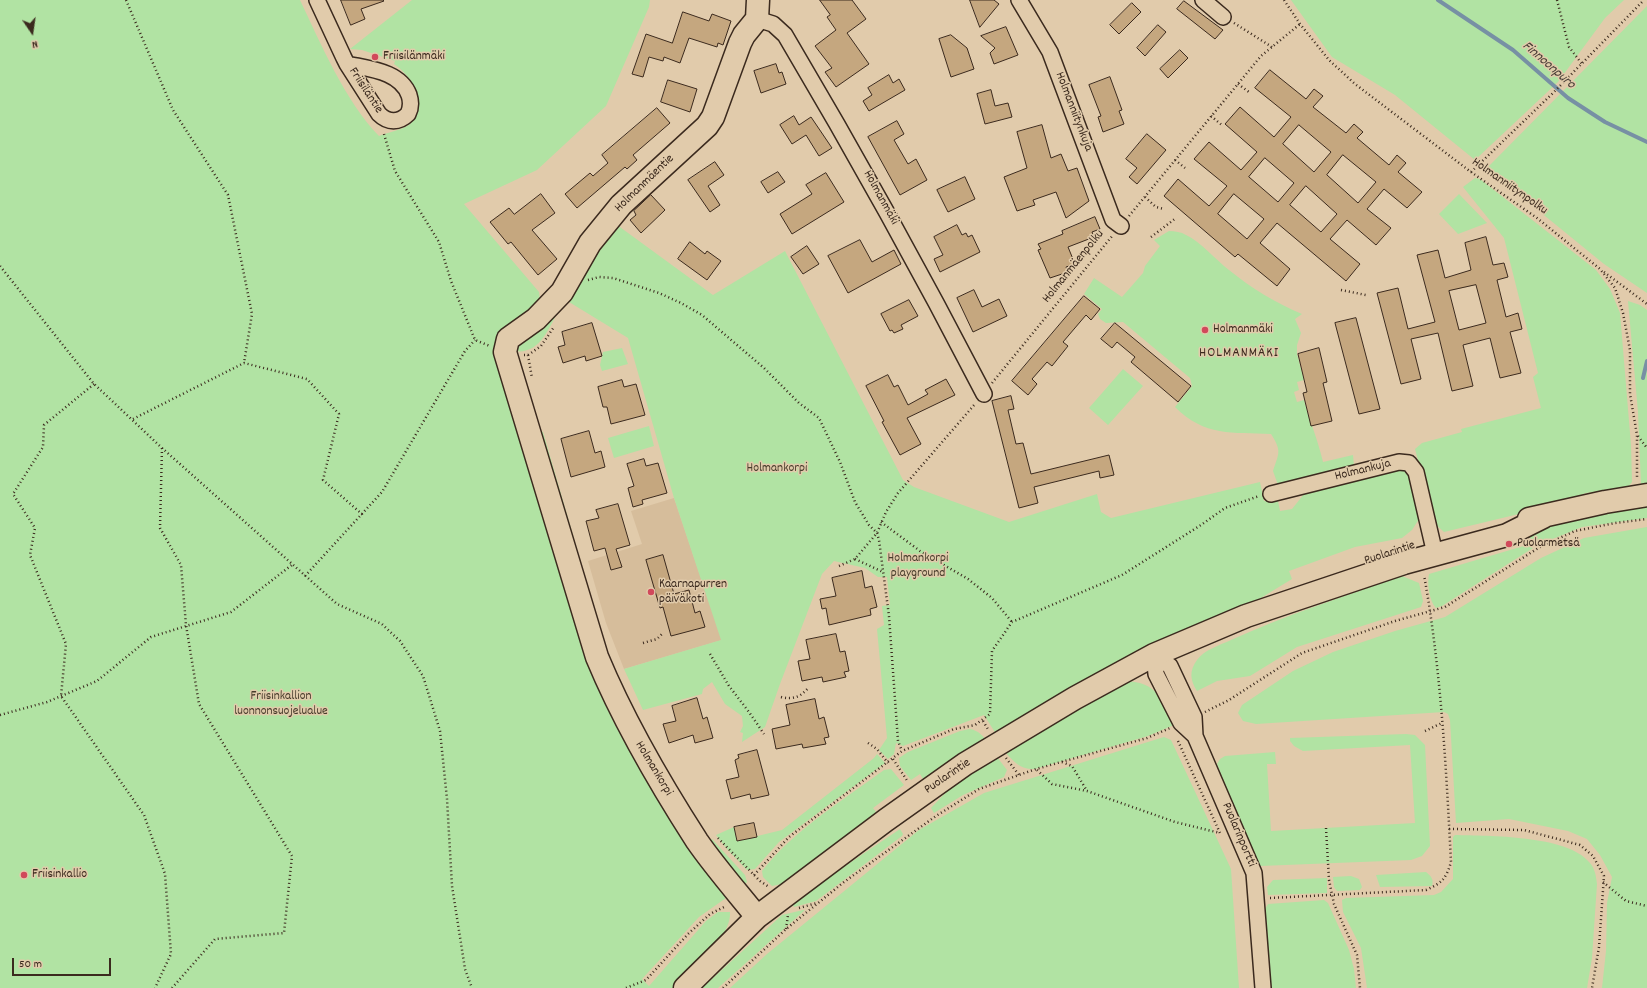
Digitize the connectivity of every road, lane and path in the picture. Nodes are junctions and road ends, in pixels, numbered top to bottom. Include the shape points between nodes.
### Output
1 (126, 0) edge
2 (317, 0) edge
3 (1019, 0) edge
4 (1203, 0) edge
5 (1284, 0) edge
6 (1557, 0) edge
7 (1644, 0) edge
8 (757, 10) edge
9 (1223, 17) joint
10 (1300, 24) junction
11 (1272, 47) junction
12 (347, 64) dead end
13 (1582, 64) junction
14 (1238, 84) junction
15 (1249, 92) dead end
16 (1211, 116) junction
17 (1223, 126) dead end
18 (386, 135) dead end
19 (1175, 160) junction
20 (1185, 168) dead end
21 (1471, 172) junction
22 (1145, 198) junction
23 (1164, 209) dead end
24 (1176, 218) dead end
25 (1121, 226) junction
26 (1151, 237) dead end
27 (0, 266) edge
28 (1600, 269) junction
29 (587, 281) dead end
30 (1341, 290) dead end
31 (1366, 295) dead end
32 (1647, 304) edge
33 (505, 352) junction
34 (244, 363) junction
35 (94, 384) junction
36 (534, 385) dead end
37 (984, 394) junction
38 (133, 419) junction
39 (1637, 435) junction
40 (162, 448) junction
41 (1647, 448) edge
42 (1271, 494) joint
43 (1642, 496) edge
44 (363, 515) junction
45 (1647, 519) edge
46 (881, 522) junction
47 (877, 533) junction
48 (1430, 555) junction
49 (855, 559) junction
50 (293, 564) junction
51 (839, 566) dead end
52 (883, 572) junction
53 (305, 576) junction
54 (1431, 612) junction
55 (1012, 622) junction
56 (186, 625) junction
57 (663, 633) dead end
58 (644, 643) dead end
59 (710, 654) dead end
60 (1154, 655) junction
61 (808, 688) dead end
62 (61, 696) junction
63 (780, 697) dead end
64 (0, 715) edge
65 (1182, 723) junction
66 (1442, 723) junction
67 (1425, 731) dead end
68 (764, 734) dead end
69 (868, 743) dead end
70 (902, 750) junction
71 (1003, 754) dead end
72 (893, 759) junction
73 (1062, 762) junction
74 (888, 763) junction
75 (1036, 769) junction
76 (1019, 775) junction
77 (908, 782) dead end
78 (1087, 791) junction
79 (1326, 828) dead end
80 (1449, 829) junction
81 (1220, 833) junction
82 (716, 837) dead end
83 (1223, 840) dead end
84 (754, 875) junction
85 (1603, 882) junction
86 (1332, 894) junction
87 (741, 897) junction
88 (1256, 899) junction
89 (817, 903) junction
90 (784, 905) junction
91 (1647, 906) edge
92 (757, 917) junction
93 (786, 929) junction
94 (155, 988) edge
95 (172, 988) edge
96 (472, 988) edge
97 (626, 988) edge
98 (685, 988) edge
99 (723, 988) edge
100 (1262, 988) edge
101 (1360, 988) edge
102 (1592, 988) edge

1 - 34 path via 174,110 228,195 252,314
2 - 12 street, Friisiläntie
3 - 25 street, Holmanniitynkuja via 1050,52 1113,220
4 - 9 street
5 - 10 path, Holmanniitynpolku
6 - 13 path via 1569,47
7 - 13 path
8 - 33 main road, Holmanmäentie via 742,39 710,121 621,205 590,243 562,292 536,319 508,339
8 - 37 street, Holmanmäki via 785,35 842,131 913,257
9 - 11 path
10 - 11 path, Holmanmäenpolku
10 - 21 path, Holmanniitynpolku via 1329,60 1355,84
11 - 14 path, Holmanmäenpolku via 1261,56
13 - 21 path
14 - 15 path
14 - 16 path, Holmanmäenpolku
16 - 17 path
16 - 19 path, Holmanmäenpolku
18 - 44 path via 395,170 439,242 451,281 475,340 465,351 382,492
19 - 20 path
19 - 22 path, Holmanmäenpolku
21 - 28 path, Holmanniitynpolku via 1537,218
22 - 23 path via 1156,207
22 - 25 path, Holmanmäenpolku
24 - 26 path
25 - 37 path, Holmanmäenpolku
27 - 35 path
28 - 32 path
28 - 39 path, Holmanniitynpolku via 1615,288 1623,313 1630,350 1630,394
29 - 47 path via 599,276 613,278 659,293 702,315 764,368 818,418 840,462 855,502
30 - 31 path
33 - 36 path via 528,356
33 - 87 main road, Holmankorpi via 594,650 613,696 632,734 698,842
34 - 38 path
34 - 44 path via 308,379 339,414 323,480
35 - 38 path
35 - 62 path via 44,425 43,447 13,494 35,528 30,555 66,644
37 - 46 path, Holmanmäenpolku via 898,493
38 - 40 path
39 - 41 path
39 - 43 path, Holmanniitynpolku
40 - 50 path
40 - 56 path via 160,528 181,565
42 - 48 street, Holmankuja via 1399,462 1409,463 1416,472
42 - 55 path via 1225,508 1122,575
43 - 48 main road, Puolarintie via 1494,526
44 - 53 path
45 - 54 path via 1575,531 1497,572 1460,598
46 - 47 path, Holmanmäenpolku
46 - 55 path via 920,551 968,579 992,598
47 - 49 path
47 - 52 path
48 - 54 path
48 - 60 main road, Puolarintie via 1302,583 1246,616
49 - 51 path
49 - 52 path
50 - 53 path
50 - 56 path via 231,612
52 - 70 path via 889,616 898,741
53 - 96 path via 337,604 382,624 400,641 424,676 440,730 452,886 466,969
54 - 65 path via 1395,621 1302,653 1229,700
54 - 66 path
55 - 70 path via 992,651 990,714 975,725 954,729
56 - 62 path via 151,637 97,681
56 - 95 path via 199,704 292,856 284,933 215,939
57 - 58 path via 658,639
59 - 68 path via 729,686
60 - 65 street, Puolarinportti via 1156,674
60 - 90 main road, Puolarintie via 1075,698 965,764 886,820
61 - 63 path via 803,695 794,698
62 - 64 path
62 - 94 path via 144,814 166,874 171,954
65 - 73 path via 1147,738
65 - 81 path
65 - 88 street, Puolarinportti via 1195,736 1254,873
66 - 67 path
66 - 80 path
69 - 74 path
70 - 72 path
71 - 76 path
72 - 74 path
72 - 77 path
73 - 75 path
73 - 78 path via 1072,766
74 - 84 path via 789,837
75 - 76 path
75 - 78 path via 1052,784
76 - 89 path via 979,789 936,816
78 - 81 path via 1175,822
79 - 86 path
80 - 85 path via 1524,830 1580,845 1593,856 1604,876
80 - 86 path via 1451,862 1447,875 1439,884 1426,890
81 - 83 path
82 - 84 path
84 - 90 path via 771,888
85 - 91 path via 1626,901
85 - 102 path via 1599,947
86 - 88 path
86 - 101 path via 1339,917 1357,956
87 - 92 main road, Holmankorpi
87 - 97 path via 710,914 646,980
88 - 100 street, Puolarinportti
89 - 90 path
89 - 93 path
90 - 92 main road, Puolarintie
90 - 93 path
92 - 98 main road, Puolarintie
93 - 99 path

